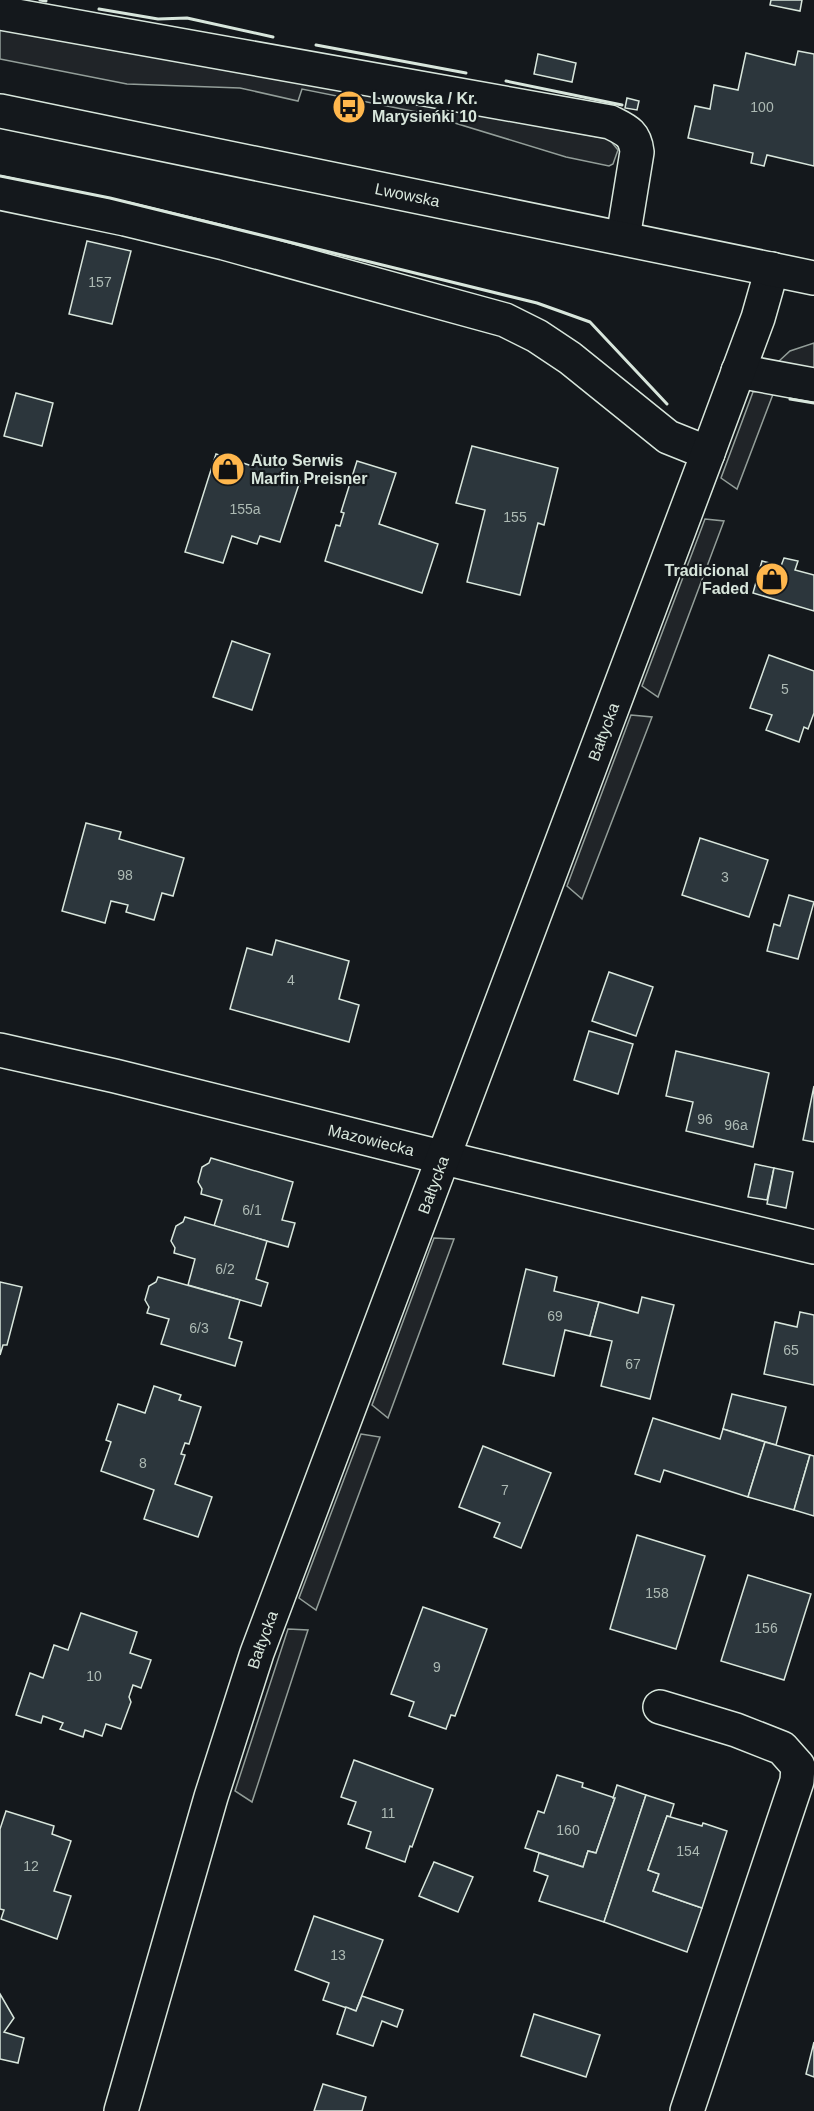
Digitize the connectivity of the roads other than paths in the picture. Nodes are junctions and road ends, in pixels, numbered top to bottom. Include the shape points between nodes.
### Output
1 (0, 13) edge
2 (0, 111) edge
3 (0, 193) edge
4 (623, 238) junction
5 (772, 269) junction
6 (814, 278) edge
7 (738, 371) junction
8 (814, 385) edge
9 (708, 453) junction
10 (0, 1050) edge
11 (444, 1158) junction
12 (814, 1247) edge
13 (660, 1707) dead end
14 (121, 2111) edge
15 (687, 2111) edge

1 - 4 street via 610,122 626,130 636,141 638,152
2 - 4 street, Lwowska
3 - 9 street via 224,243 505,320 570,358 668,437
4 - 5 street, Lwowska
5 - 6 street, Lwowska
5 - 7 street, Bałtycka
7 - 8 street
7 - 9 street, Bałtycka
9 - 11 street, Bałtycka
10 - 11 street, Mazowiecka
11 - 12 street, Mazowiecka
11 - 14 street, Bałtycka via 257,1653 211,1797
13 - 15 street via 782,1748 798,1766 797,1781

